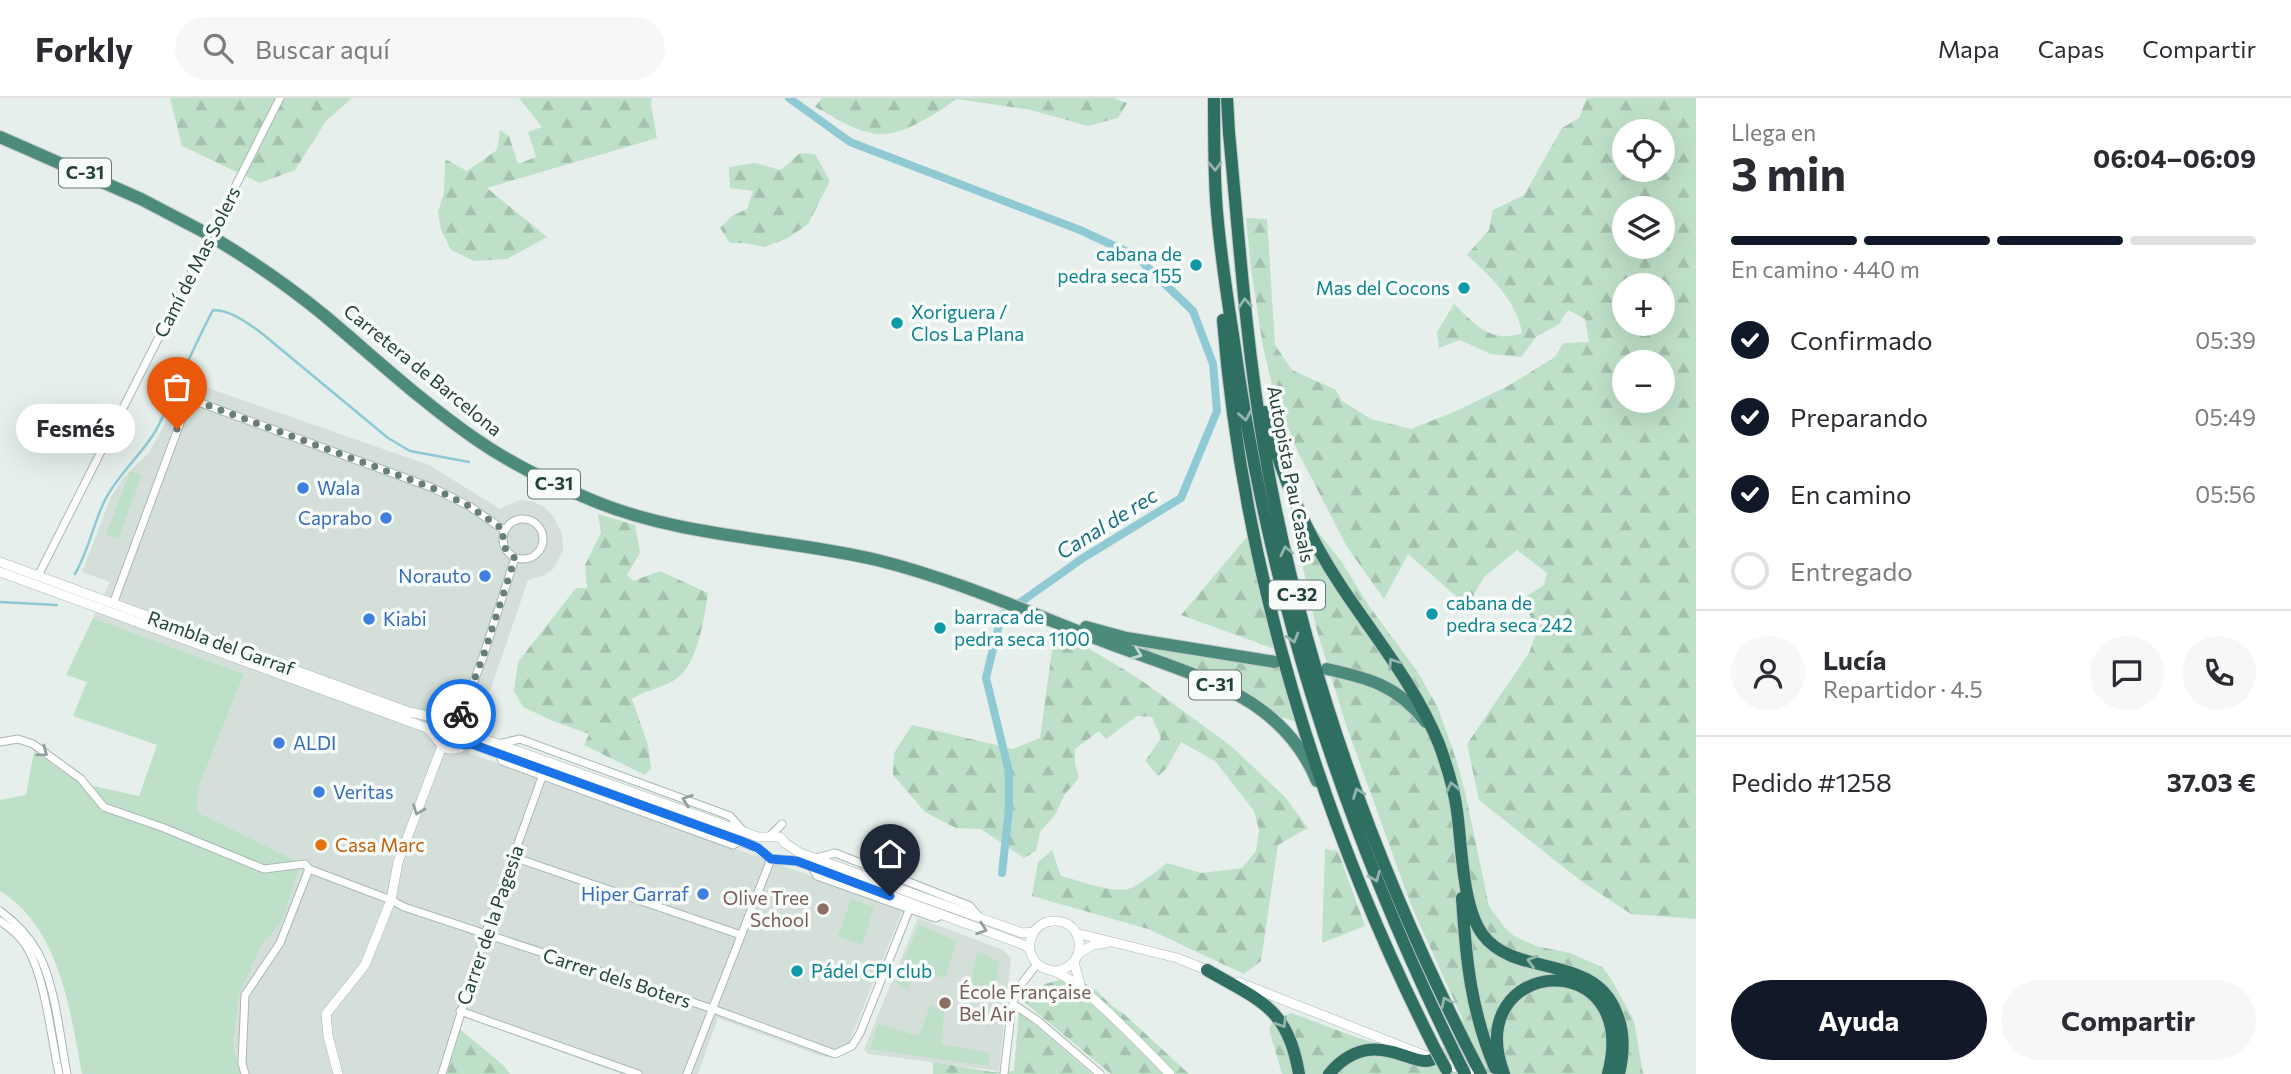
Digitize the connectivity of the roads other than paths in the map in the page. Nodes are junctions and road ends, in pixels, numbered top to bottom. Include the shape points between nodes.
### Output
1 (280, 98) edge
2 (1213, 98) edge
3 (1227, 98) edge
4 (0, 137) edge
5 (1222, 260) junction
6 (1247, 327) junction
7 (168, 391) dead end
8 (192, 401) junction
9 (504, 530) junction
10 (515, 558) junction
11 (0, 562) edge
12 (0, 572) edge
13 (38, 576) junction
14 (65, 591) junction
15 (113, 604) junction
16 (1051, 620) junction
17 (1275, 662) dead end
18 (1327, 669) dead end
19 (443, 716) junction
20 (461, 716) junction
21 (469, 726) junction
22 (434, 734) junction
23 (0, 742) edge
24 (1438, 743) junction
25 (464, 745) junction
26 (442, 746) junction
27 (498, 749) junction
28 (542, 777) junction
29 (1332, 809) junction
30 (1459, 831) junction
31 (743, 837) junction
32 (768, 838) junction
33 (785, 842) junction
34 (513, 857) junction
35 (771, 857) junction
36 (814, 863) junction
37 (309, 869) junction
38 (391, 900) junction
39 (909, 910) junction
40 (0, 911) edge
41 (942, 915) junction
42 (0, 921) edge
43 (1034, 932) junction
44 (1076, 933) junction
45 (485, 935) junction
46 (741, 935) junction
47 (1116, 942) junction
48 (1027, 947) junction
49 (1077, 958) junction
50 (1038, 964) junction
51 (1207, 970) junction
52 (1054, 971) junction
53 (1081, 988) junction
54 (1013, 1004) junction
55 (713, 1009) junction
56 (460, 1011) junction
57 (1434, 1053) junction
58 (1476, 1071) edge
59 (1446, 1072) edge
60 (1501, 1073) edge
61 (59, 1074) edge
62 (67, 1074) edge
63 (245, 1074) edge
64 (338, 1074) edge
65 (442, 1074) edge
66 (638, 1074) edge
67 (687, 1074) edge
68 (1004, 1074) edge
69 (1100, 1074) edge
70 (1170, 1074) edge
71 (1299, 1074) edge
72 (1329, 1074) edge
73 (1465, 1074) edge
74 (1608, 1074) edge
75 (1619, 1074) edge

1 - 13 street, Camí de Mas Solers
2 -> 5 highway, Autopista Pau Casals / C-32
6 -> 3 highway, Autopista Pau Casals / C-32
4 - 16 highway, Carretera de Barcelona / C-31, bridge via 141,199 217,240 305,300 474,438 561,487 598,503 674,524 840,552 919,571
5 - 29 highway via 1227,374 1250,521 1287,673
5 -> 73 highway, Autopista Pau Casals / C-32, bridge via 1261,506 1306,681 1389,913
24 -> 6 highway via 1421,707 1325,561 1291,494 1271,437
58 -> 6 highway, Autopista Pau Casals / C-32 via 1401,905 1320,679 1275,502
7 - 8 street
8 - 9 street via 433,488
8 - 15 street
9 - 10 street via 503,543
9 - 10 street via 513,520 527,519 542,531 540,551 528,558
10 - 20 street
11 - 13 street, Rambla del Garraf
12 - 14 street, Rambla del Garraf
13 - 14 street, Rambla del Garraf
14 - 15 street, Rambla del Garraf
14 - 22 street, Rambla del Garraf
15 - 19 street, Rambla del Garraf via 410,712
16 - 17 highway, C-31 via 1126,638
16 -> 29 highway, C-31 via 1227,690 1264,712 1299,748
18 - 24 highway via 1391,689 1417,711
19 - 20 street, Rambla del Garraf
19 - 22 street
20 - 21 street
21 - 25 street
21 - 27 street
22 - 26 street
23 -> 37 street, Carrer dels Boters via 18,739 33,744 81,779 104,807 264,869 305,864
30 -> 24 highway via 1452,784
25 - 26 street
25 - 27 street
26 -> 38 street via 398,862
27 - 28 street via 502,761
27 - 31 street
31 -> 27 street via 730,816 520,739
28 - 31 street via 733,845
28 - 34 street, Carrer de la Pagesia
29 - 57 highway
30 - 60 highway via 1469,981 1481,1033
75 -> 30 highway via 1623,1033 1603,990 1581,976 1502,951 1482,934 1469,901
31 - 32 street
31 - 35 street
32 - 33 street via 776,836
32 - 35 street via 762,847
33 - 35 street via 785,854
33 - 36 street
34 - 45 street, Carrer de la Pagesia
34 - 46 street
35 - 36 street
35 - 46 street
36 - 39 street via 817,876
36 - 41 street
36 - 43 street via 1022,933
37 - 38 street, Carrer dels Boters
37 - 63 street via 280,943 245,995
38 - 45 street, Carrer dels Boters
38 - 64 street via 365,965 326,1014
39 - 41 street via 936,918
39 - 55 street, Carrer dels Boters via 860,1033 843,1052 835,1054
40 - 62 street via 28,936 38,953
41 -> 48 street
42 - 61 street via 24,943 33,960
43 - 44 street via 1054,921 1067,924
43 - 48 street
44 - 47 street
44 - 49 street via 1080,944
45 - 55 street, Carrer dels Boters
45 - 56 street, Carrer de la Pagesia
46 - 55 street
47 - 49 street via 1093,945
47 - 51 street
48 - 50 street
49 - 52 street via 1065,969
49 - 53 street
50 - 52 street
50 - 54 street via 1016,992
51 - 57 street
51 -> 71 highway via 1275,1012 1293,1042
52 - 53 street
53 - 70 street
54 - 68 street
54 - 69 street
55 - 67 street
56 - 65 street, Carrer de la Pagesia
56 - 66 street
57 - 58 street
57 - 59 highway, bridge
57 - 72 highway via 1425,1061 1373,1048 1344,1059
60 - 74 highway via 1496,1038 1504,1010 1525,988 1559,980 1585,988 1605,1008 1613,1034

